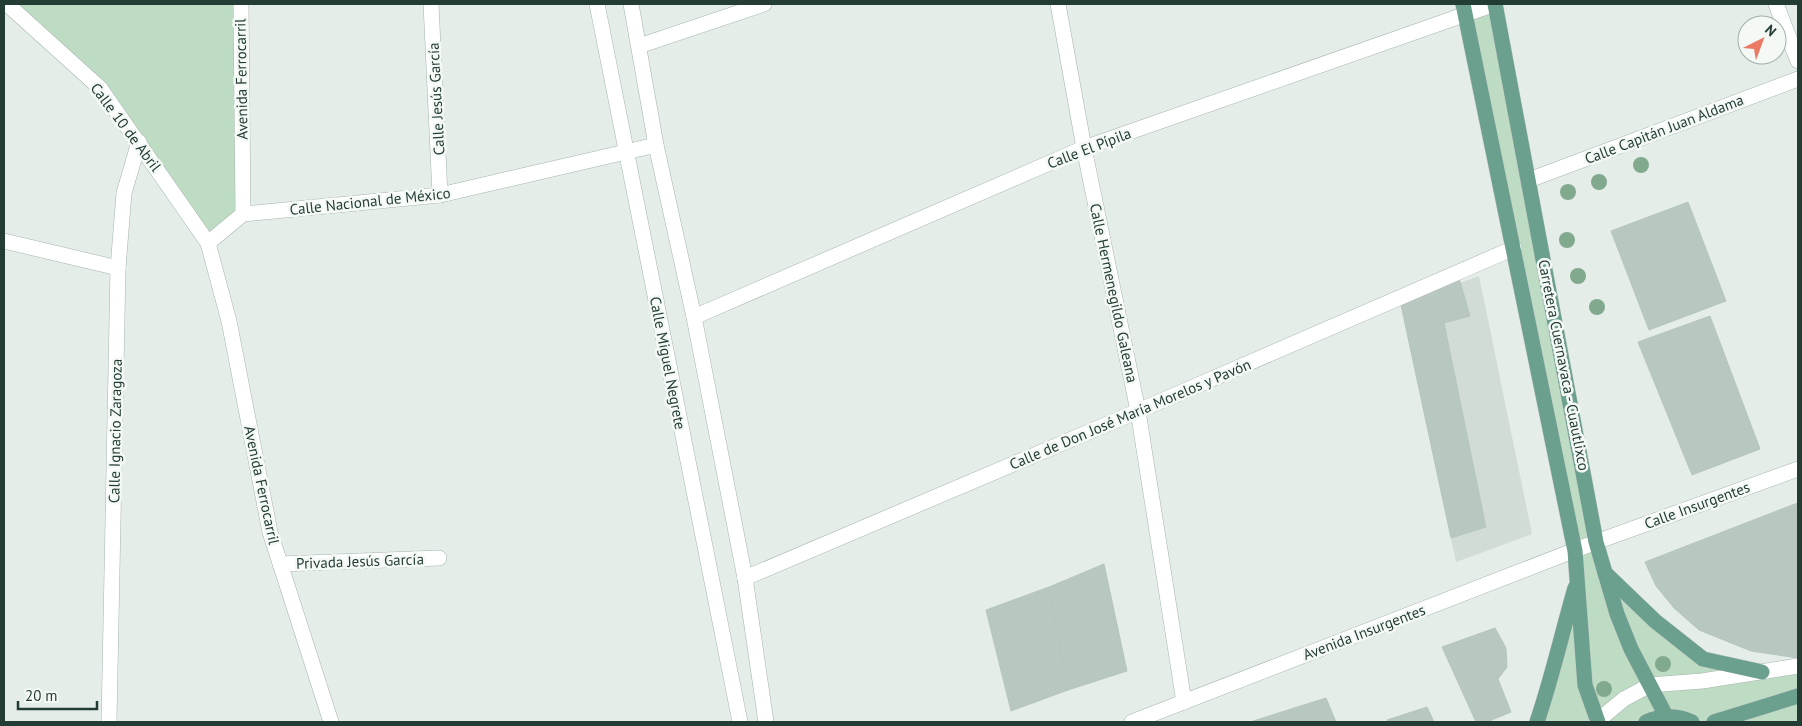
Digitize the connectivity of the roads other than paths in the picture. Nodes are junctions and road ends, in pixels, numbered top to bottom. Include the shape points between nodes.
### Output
1 (7, 4) edge
2 (240, 4) edge
3 (431, 4) edge
4 (597, 4) edge
5 (631, 4) edge
6 (764, 4) edge
7 (1058, 4) edge
8 (1495, 4) edge
9 (1776, 4) edge
10 (1464, 8) edge
11 (639, 46) junction
12 (1798, 62) edge
13 (1798, 79) edge
14 (139, 142) junction
15 (656, 144) junction
16 (1084, 148) junction
17 (626, 152) junction
18 (1529, 180) junction
19 (440, 194) junction
20 (243, 214) junction
21 (4, 241) edge
22 (208, 242) junction
23 (1514, 248) junction
24 (118, 268) junction
25 (694, 317) junction
26 (1138, 411) junction
27 (1798, 469) edge
28 (1596, 542) junction
29 (1575, 551) junction
30 (439, 558) dead end
31 (280, 564) junction
32 (1604, 572) junction
33 (1578, 577) junction
34 (745, 578) junction
35 (1798, 666) edge
36 (1762, 672) junction
37 (1650, 685) junction
38 (1798, 696) edge
39 (1184, 702) junction
40 (1666, 716) junction
41 (109, 722) edge
42 (331, 722) edge
43 (740, 722) edge
44 (766, 722) edge
45 (1132, 722) edge
46 (1538, 722) edge
47 (1597, 722) edge
48 (1646, 722) edge
49 (1692, 722) edge
50 (1714, 722) edge

1 - 14 street, Calle 10 de Abril via 100,88
2 - 20 street, Avenida Ferrocarril
3 - 19 street, Calle Jesús García
4 - 17 street, Calle Miguel Negrete
5 - 11 street
6 - 11 street
7 - 16 street, Calle Hermenegildo Galeana
8 - 10 street, Calle El Pípila
8 - 18 main road, Carretera Cuernavaca - Cuautlixco
9 - 12 street
10 - 16 street, Calle El Pípila
10 - 23 main road, Carretera Cuernavaca - Cuautlixco
11 - 15 street
13 - 18 street, Calle Capitán Juan Aldama
14 - 22 street, Calle 10 de Abril
14 - 24 street, Calle Ignacio Zaragoza via 124,193
15 - 17 street, Calle Nacional de México
15 - 25 street
16 - 25 street, Calle El Pípila
16 - 26 street, Calle Hermenegildo Galeana
17 - 19 street, Calle Nacional de México
17 - 43 street, Calle Miguel Negrete
18 - 28 main road, Carretera Cuernavaca - Cuautlixco
19 - 20 street, Calle Nacional de México
20 - 22 street
21 - 24 street
22 - 31 street, Avenida Ferrocarril via 229,321 270,532
23 - 26 street, Calle de Don José María Morelos y Pavón
23 - 29 main road, Carretera Cuernavaca - Cuautlixco
24 - 41 street, Calle Ignacio Zaragoza
25 - 34 street
26 - 34 street, Calle de Don José María Morelos y Pavón
26 - 39 street, Calle Hermenegildo Galeana
27 - 28 street, Calle Insurgentes
28 - 29 street, Avenida Insurgentes
28 - 32 main road, Carretera Cuernavaca - Cuautlixco
29 - 33 main road, Carretera Cuernavaca - Cuautlixco
29 - 39 street, Avenida Insurgentes
30 - 31 street, Privada Jesús García
31 - 42 street, Avenida Ferrocarril
32 - 36 main road via 1655,621 1703,659
32 - 37 main road, Carretera Cuernavaca - Cuautlixco via 1631,649
33 - 46 main road
33 - 47 main road, Carretera Cuernavaca - Cuautlixco via 1585,684
34 - 44 street
35 - 36 street
36 - 37 street
37 - 40 main road, Carretera Cuernavaca - Cuautlixco
37 - 47 street via 1624,699
38 - 50 main road
39 - 45 street, Avenida Insurgentes
40 - 48 main road
40 - 49 main road

